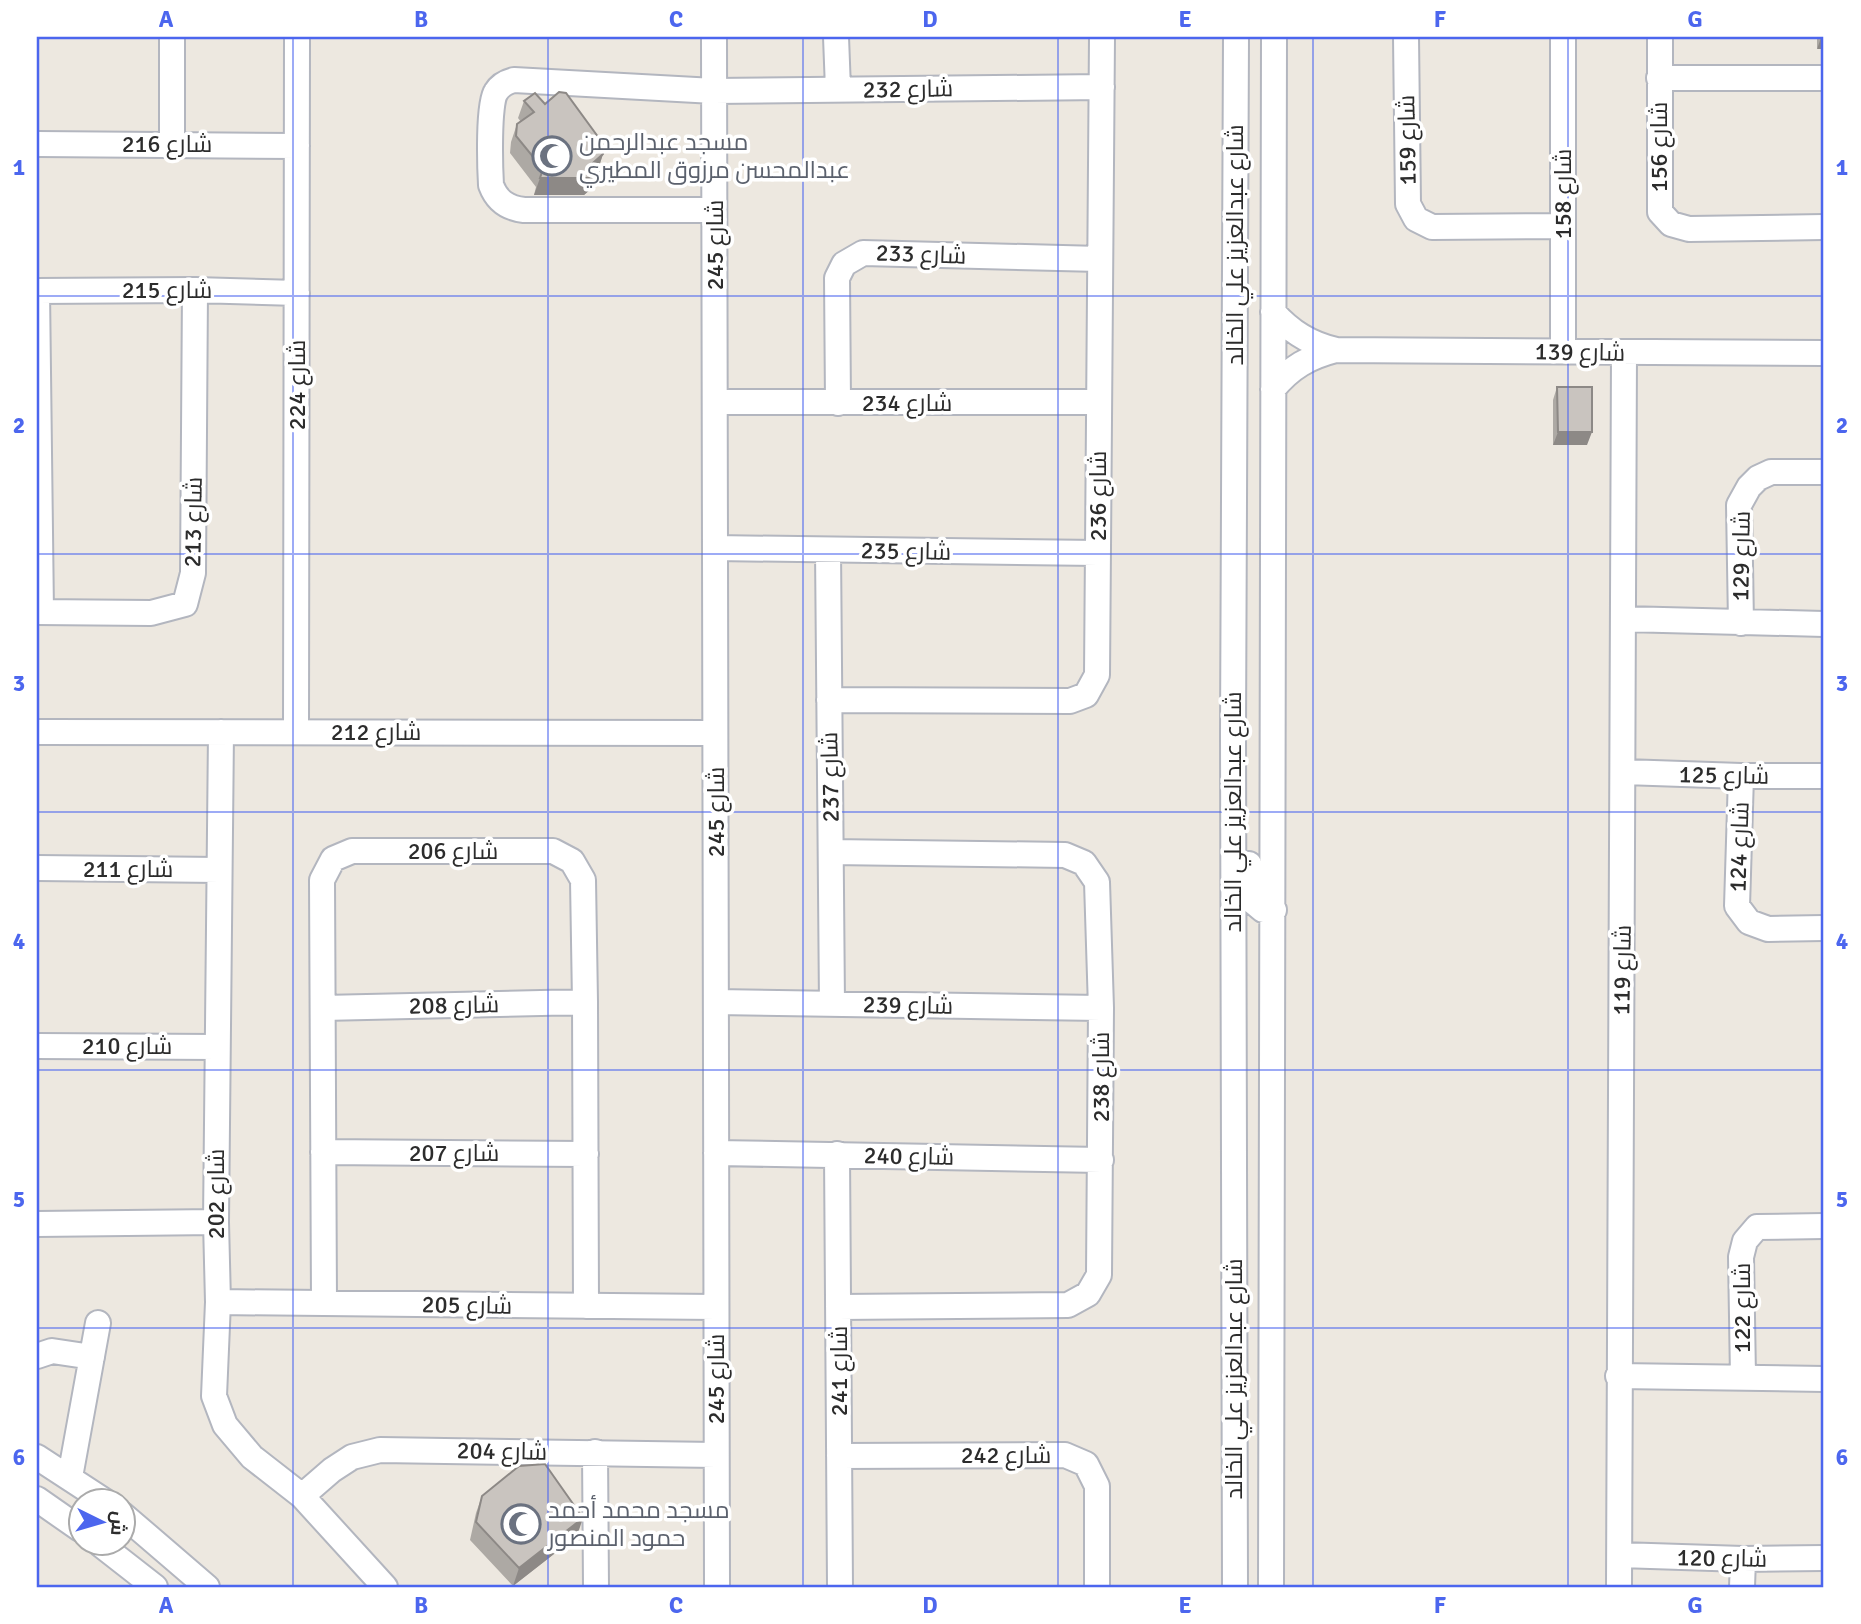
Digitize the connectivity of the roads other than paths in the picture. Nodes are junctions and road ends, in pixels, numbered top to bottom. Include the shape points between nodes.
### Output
1 (172, 37) edge
2 (297, 37) edge
3 (714, 37) edge
4 (836, 37) edge
5 (1102, 37) edge
6 (1236, 37) edge
7 (1274, 37) edge
8 (1406, 37) edge
9 (1563, 37) edge
10 (1660, 37) edge
11 (1273, 72) junction
12 (1236, 73) junction
13 (1659, 78) junction
14 (1824, 78) edge
15 (1102, 87) junction
16 (838, 89) junction
17 (715, 90) junction
18 (1236, 107) junction
19 (1273, 108) junction
20 (37, 144) edge
21 (172, 144) junction
22 (297, 146) junction
23 (715, 210) junction
24 (1563, 226) junction
25 (1824, 227) edge
26 (1100, 259) junction
27 (195, 290) junction
28 (37, 291) edge
29 (297, 293) junction
30 (1273, 312) junction
31 (1336, 350) junction
32 (1563, 351) junction
33 (1624, 353) junction
34 (1824, 353) edge
35 (1273, 389) junction
36 (715, 402) junction
37 (1099, 402) junction
38 (838, 403) junction
39 (1824, 472) edge
40 (715, 548) junction
41 (828, 550) junction
42 (1098, 553) junction
43 (39, 612) edge
44 (1624, 619) junction
45 (1741, 623) junction
46 (1824, 624) edge
47 (829, 700) junction
48 (37, 732) edge
49 (221, 732) junction
50 (296, 732) junction
51 (715, 733) junction
52 (1233, 734) junction
53 (1624, 772) junction
54 (1741, 776) junction
55 (1824, 776) edge
56 (831, 852) junction
57 (37, 868) edge
58 (219, 870) junction
59 (1274, 910) junction
60 (1824, 928) edge
61 (585, 1002) junction
62 (716, 1002) junction
63 (832, 1004) junction
64 (323, 1007) junction
65 (1101, 1008) junction
66 (37, 1046) edge
67 (218, 1047) junction
68 (323, 1152) junction
69 (716, 1153) junction
70 (586, 1154) junction
71 (838, 1154) junction
72 (1101, 1160) junction
73 (216, 1222) junction
74 (37, 1224) edge
75 (1824, 1226) edge
76 (218, 1302) junction
77 (324, 1303) junction
78 (586, 1306) junction
79 (716, 1307) junction
80 (838, 1307) junction
81 (98, 1323) dead end
82 (37, 1356) edge
83 (92, 1357) junction
84 (1233, 1365) junction
85 (1618, 1376) junction
86 (1742, 1377) junction
87 (1824, 1379) edge
88 (595, 1452) junction
89 (716, 1455) junction
90 (839, 1456) junction
91 (37, 1457) edge
92 (70, 1477) junction
93 (86, 1488) edge
94 (302, 1496) junction
95 (37, 1499) edge
96 (66, 1519) edge
97 (136, 1526) edge
98 (1271, 1530) junction
99 (1619, 1555) junction
100 (118, 1558) edge
101 (1824, 1558) edge
102 (1743, 1559) junction
103 (155, 1587) edge
104 (207, 1587) edge
105 (385, 1587) edge
106 (596, 1587) edge
107 (717, 1587) edge
108 (840, 1587) edge
109 (1097, 1587) edge
110 (1235, 1587) edge
111 (1271, 1587) edge
112 (1619, 1587) edge
113 (1742, 1587) edge

1 - 21 street
2 - 22 street, شارع 224
3 - 17 street, شارع 245
4 - 16 street
5 - 15 street, شارع 236
6 - 12 street, شارع عبدالعزيز علي الخالد
7 - 11 street, شارع عبدالعزيز علي الخالد
8 - 24 street, شارع 159 via 1408,204 1416,219 1432,227
9 - 24 street, شارع 158
10 - 13 street, شارع 156
11 - 12 street via 1256,79
11 - 19 street, شارع عبدالعزيز علي الخالد
12 - 18 street, شارع عبدالعزيز علي الخالد
13 - 14 street
13 - 25 street, شارع 156 via 1660,212 1671,224 1689,229
15 - 16 street, شارع 232
15 - 26 street, شارع 236
16 - 17 street, شارع 232
17 - 23 street, شارع 245
17 - 23 street, شارع 232 via 506,82 492,100 491,185 500,200 515,209
18 - 19 street via 1256,102
18 - 52 street, شارع عبدالعزيز علي الخالد
19 - 30 street, شارع عبدالعزيز علي الخالد
20 - 21 street, شارع 216
21 - 22 street, شارع 216
22 - 29 street, شارع 224
23 - 36 street, شارع 245
24 - 32 street, شارع 158
26 - 37 street, شارع 236
26 - 38 street, شارع 233 via 863,253 845,264 837,278
27 - 28 street, شارع 215
27 - 29 street, شارع 215
27 - 43 street, شارع 213 via 193,573 185,604 151,613
28 - 43 street
29 - 50 street, شارع 224
30 - 31 street, شارع 139 via 1301,337
30 - 35 street, شارع عبدالعزيز علي الخالد
31 - 32 street, شارع 139
31 - 35 street, شارع 139 via 1300,363
32 - 33 street, شارع 139
33 - 34 street, شارع 139
33 - 44 street, شارع 119
35 - 59 street, شارع عبدالعزيز علي الخالد
36 - 38 street, شارع 234
36 - 40 street, شارع 245
37 - 38 street, شارع 234
37 - 42 street, شارع 236
39 - 45 street, شارع 129 via 1771,472 1749,487 1739,505
40 - 41 street, شارع 235
40 - 51 street, شارع 245
41 - 42 street, شارع 235
41 - 47 street, شارع 237
42 - 47 street, شارع 236 via 1097,675 1086,695 1070,701
44 - 45 street
44 - 53 street, شارع 119
45 - 46 street
47 - 56 street, شارع 237
48 - 49 street, شارع 212
49 - 50 street, شارع 212
49 - 58 street, شارع 202
50 - 51 street, شارع 212
51 - 62 street, شارع 245
52 - 59 street via 1244,757 1250,789 1250,895 1258,908
52 - 84 street, شارع عبدالعزيز علي الخالد
53 - 54 street, شارع 125
53 - 85 street, شارع 119
54 - 55 street, شارع 125
54 - 60 street, شارع 124 via 1737,906 1749,922 1768,929
56 - 63 street, شارع 237
56 - 65 street, شارع 238 via 1065,855 1084,863 1097,882
57 - 58 street, شارع 211
58 - 67 street, شارع 202
59 - 98 street, شارع عبدالعزيز علي الخالد
61 - 64 street, شارع 208
61 - 64 street, شارع 206 via 583,880 572,861 552,850 352,851 333,859 323,880
61 - 70 street, شارع 206
62 - 63 street, شارع 239
62 - 69 street, شارع 245
63 - 65 street, شارع 239
64 - 68 street, شارع 206
65 - 72 street, شارع 238
66 - 67 street, شارع 210
67 - 73 street, شارع 202
68 - 70 street, شارع 207
68 - 77 street, شارع 206
69 - 71 street, شارع 240
69 - 79 street, شارع 245
70 - 78 street, شارع 206
71 - 72 street, شارع 240
71 - 80 street, شارع 241
72 - 80 street, شارع 238 via 1099,1275 1088,1294 1069,1306
73 - 74 street
73 - 76 street, شارع 202
75 - 86 street, شارع 122 via 1757,1227 1745,1241 1741,1257
76 - 77 street, شارع 205
76 - 94 street, شارع 202 via 214,1396 225,1425 252,1457
77 - 78 street, شارع 205
78 - 79 street, شارع 205
79 - 89 street, شارع 245
80 - 90 street, شارع 241
81 - 83 street
82 - 83 street via 52,1351
83 - 92 street
84 - 98 street via 1244,1356 1255,1362 1256,1465
84 - 110 street, شارع عبدالعزيز علي الخالد
85 - 86 street
85 - 99 street, شارع 119
86 - 87 street
88 - 89 street, شارع 204
88 - 94 street, شارع 204 via 380,1450 352,1457
88 - 106 street
89 - 107 street, شارع 245
90 - 108 street, شارع 241
90 - 109 street, شارع 242 via 1065,1455 1086,1464 1097,1486
91 - 92 street
92 - 93 street
94 - 105 street, شارع 202
95 - 96 street
97 - 104 street
98 - 111 street, شارع عبدالعزيز علي الخالد
99 - 102 street, شارع 120
99 - 112 street, شارع 119
100 - 103 street
101 - 102 street, شارع 120
102 - 113 street

